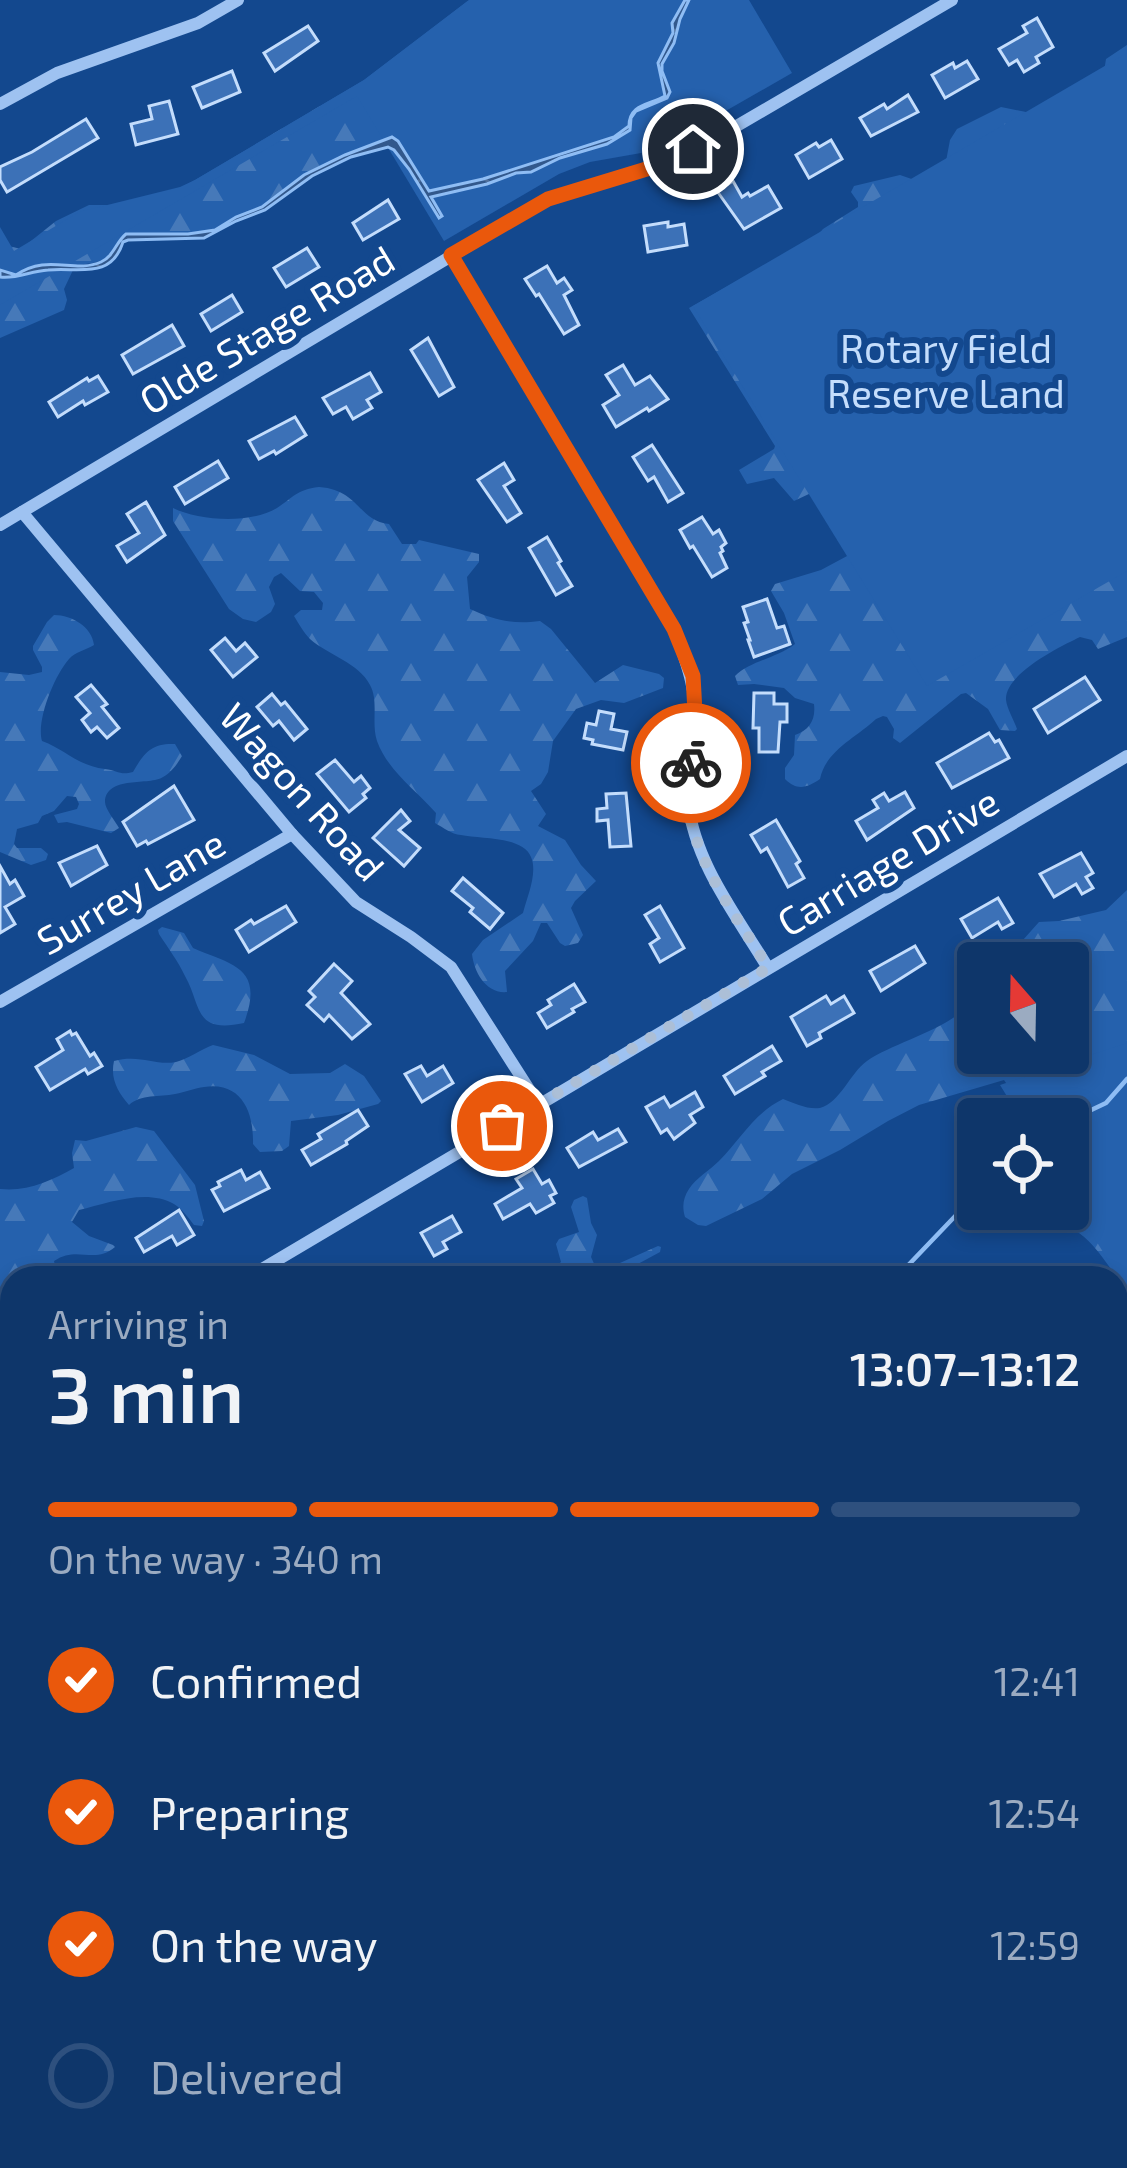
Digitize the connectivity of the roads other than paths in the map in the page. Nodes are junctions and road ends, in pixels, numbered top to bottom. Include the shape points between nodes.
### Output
1 (238, 0) edge
2 (952, 0) edge
3 (0, 104) edge
4 (451, 255) junction
5 (22, 512) junction
6 (0, 525) edge
7 (1127, 756) edge
8 (292, 834) junction
9 (768, 968) junction
10 (0, 1002) edge
11 (539, 1105) junction
12 (268, 1266) edge

1 - 3 street
2 - 4 street, Olde Stage Road via 723,134 663,164 548,199
4 - 5 street, Olde Stage Road
4 - 9 street via 674,629 693,676 687,796 695,841
5 - 6 street, Olde Stage Road
5 - 8 street, Wagon Road
7 - 9 street, Carriage Drive
8 - 10 street, Surrey Lane
8 - 11 street, Wagon Road via 356,902 452,967
9 - 11 street, Carriage Drive
11 - 12 street, Carriage Drive

